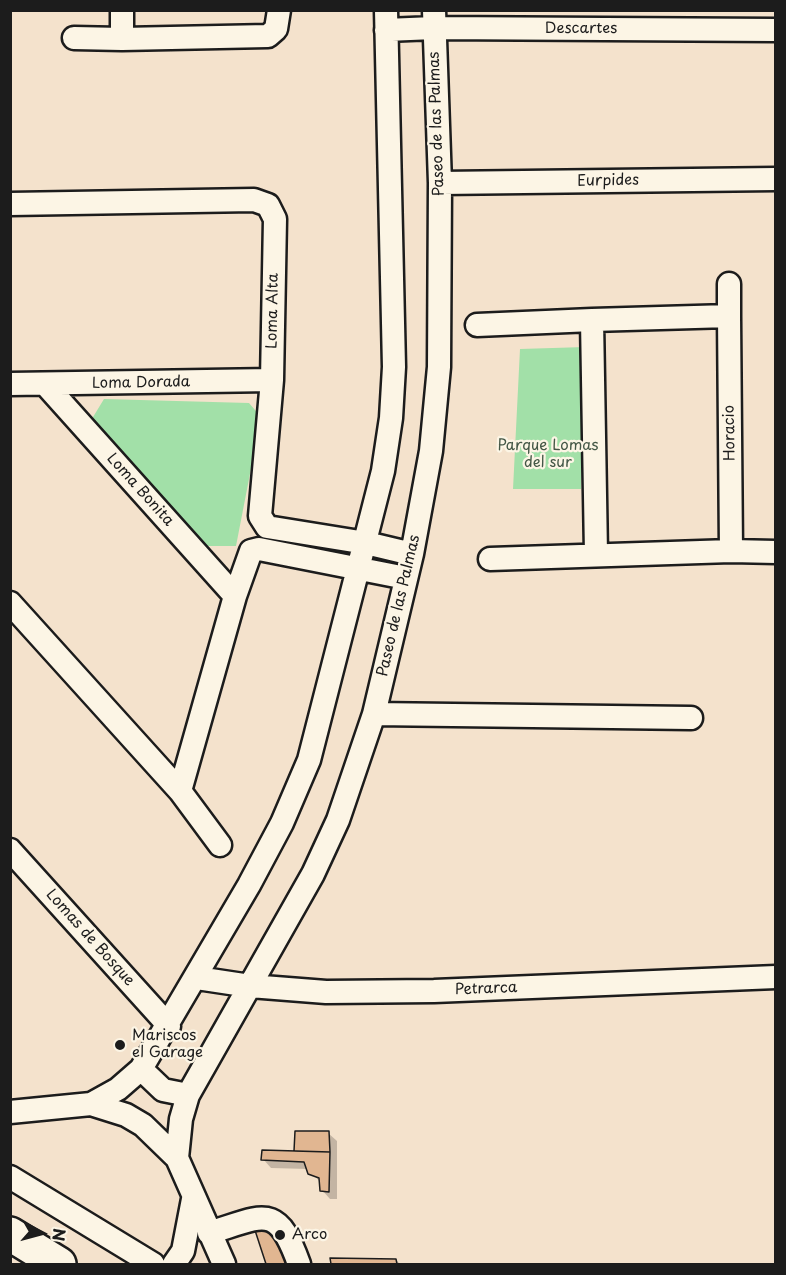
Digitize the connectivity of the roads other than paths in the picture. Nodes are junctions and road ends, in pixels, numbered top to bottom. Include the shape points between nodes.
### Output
1 (122, 10) edge
2 (279, 10) edge
3 (434, 19) edge
4 (386, 20) edge
5 (550, 20) edge
6 (776, 30) edge
7 (74, 38) dead end
8 (122, 39) junction
9 (776, 179) edge
10 (440, 183) junction
11 (10, 204) edge
12 (729, 284) dead end
13 (729, 315) junction
14 (592, 320) junction
15 (477, 325) dead end
16 (272, 381) junction
17 (10, 384) edge
18 (45, 384) junction
19 (366, 543) junction
20 (731, 550) junction
21 (776, 552) edge
22 (412, 554) junction
23 (596, 554) junction
24 (490, 559) dead end
25 (359, 568) junction
26 (406, 578) junction
27 (235, 596) junction
28 (10, 603) edge
29 (374, 714) junction
30 (691, 718) dead end
31 (180, 791) junction
32 (220, 845) dead end
33 (10, 850) edge
34 (776, 977) edge
35 (196, 978) junction
36 (250, 986) junction
37 (168, 1026) junction
38 (141, 1069) junction
39 (10, 1092) edge
40 (188, 1095) junction
41 (91, 1104) junction
42 (18, 1111) edge
43 (177, 1158) junction
44 (10, 1177) edge
45 (194, 1199) junction
46 (209, 1233) junction
47 (10, 1234) edge
48 (59, 1264) edge
49 (153, 1264) edge
50 (174, 1264) edge
51 (224, 1264) edge
52 (299, 1264) edge

1 - 8 street
2 - 8 street via 276,29 268,36
3 - 4 street, Descartes
3 - 5 street, Descartes
3 - 10 street, Paseo de las Palmas
4 - 19 street, Paseo de las Palmas via 394,367 388,439
5 - 6 street, Descartes
7 - 8 street
9 - 10 street, Eurpides
10 - 22 street, Paseo de las Palmas via 437,404
11 - 16 street, Loma Alta via 254,200 268,205 275,219
12 - 13 street, Horacio
13 - 14 street
13 - 20 street, Horacio
14 - 15 street
14 - 23 street
16 - 18 street, Loma Dorada
16 - 19 street, Loma Alta via 262,522 267,527
17 - 18 street, Loma Dorada
18 - 27 street, Loma Bonita
19 - 22 street, Loma Alta
19 - 25 street, Paseo de las Palmas
20 - 21 street
20 - 23 street
22 - 26 street, Paseo de las Palmas
23 - 24 street
25 - 26 street
25 - 27 street via 259,549 251,551 247,558
25 - 35 street, Paseo de las Palmas via 309,760 282,823
26 - 29 street, Paseo de las Palmas
27 - 31 street
28 - 31 street
29 - 30 street
29 - 36 street, Paseo de las Palmas via 318,863
31 - 32 street
33 - 37 street, Lomas de Bosque
34 - 36 street, Petrarca via 434,991 326,992
35 - 36 street, Petrarca
35 - 37 street, Paseo de las Palmas
36 - 40 street, Paseo de las Palmas
37 - 38 street, Paseo de las Palmas
38 - 40 street via 163,1090
38 - 41 street, Paseo de las Palmas via 118,1089
39 - 42 street
40 - 43 street, Paseo de las Palmas
41 - 42 street, Paseo de las Palmas
41 - 43 street, Paseo de las Palmas via 143,1125
43 - 45 street, Paseo de las Palmas
44 - 49 street
45 - 46 street, Paseo de las Palmas
45 - 50 street via 183,1251
46 - 51 street, Paseo de las Palmas
46 - 52 street via 261,1217 276,1222 289,1234
47 - 48 highway

